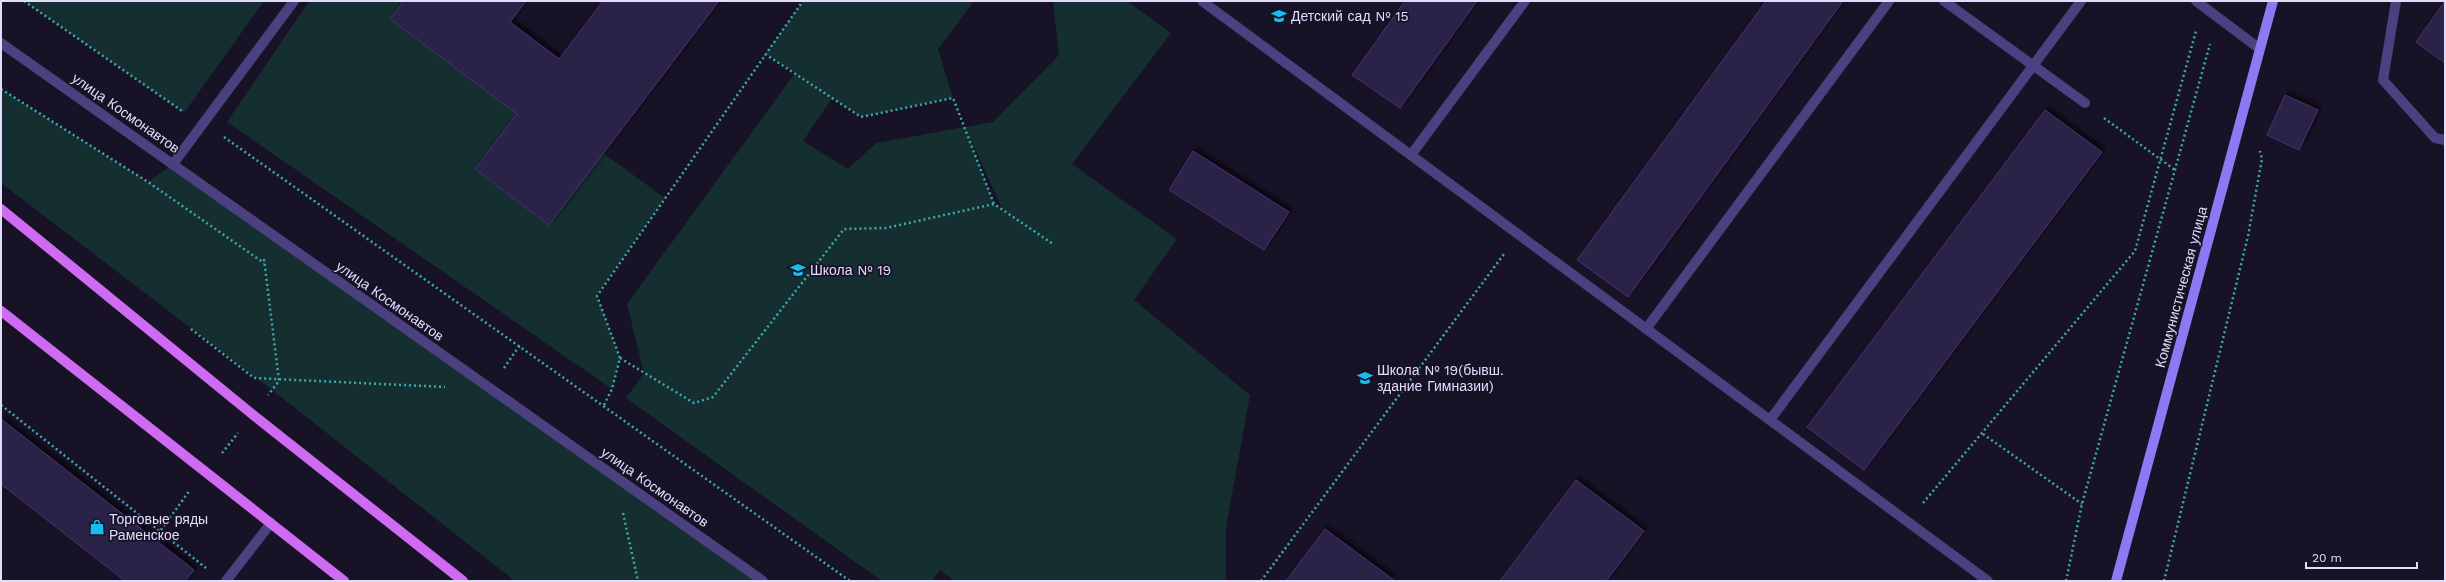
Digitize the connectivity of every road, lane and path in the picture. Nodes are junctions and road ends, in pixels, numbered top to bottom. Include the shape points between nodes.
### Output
1 (24, 1) edge
2 (294, 1) edge
3 (803, 1) edge
4 (1202, 1) edge
5 (1525, 1) edge
6 (1889, 1) edge
7 (1944, 1) edge
8 (2081, 1) edge
9 (2273, 1) edge
10 (2396, 1) edge
11 (2199, 4) edge
12 (2218, 17) junction
13 (1, 43) edge
14 (2260, 49) junction
15 (766, 54) junction
16 (2032, 65) junction
17 (1, 89) edge
18 (2084, 103) joint
19 (204, 123) junction
20 (2445, 140) edge
21 (2259, 147) dead end
22 (1411, 155) junction
23 (2161, 162) junction
24 (174, 164) junction
25 (2175, 170) junction
26 (994, 204) junction
27 (1, 209) edge
28 (259, 226) junction
29 (1518, 233) junction
30 (1053, 244) dead end
31 (264, 264) junction
32 (1, 311) edge
33 (1646, 329) junction
34 (520, 345) junction
35 (620, 358) junction
36 (279, 380) junction
37 (490, 389) junction
38 (1, 405) edge
39 (604, 405) junction
40 (252, 414) junction
41 (1770, 420) junction
42 (1983, 434) junction
43 (614, 476) junction
44 (2082, 504) junction
45 (1907, 521) junction
46 (272, 523) junction
47 (210, 571) dead end
48 (226, 581) edge
49 (344, 581) edge
50 (463, 581) edge
51 (638, 581) edge
52 (763, 581) edge
53 (850, 581) edge
54 (1262, 581) edge
55 (1988, 581) edge
56 (2066, 581) edge
57 (2116, 581) edge
58 (2164, 581) edge

1 - 19 path via 184,113
2 - 19 street
3 - 15 path
4 - 22 street
5 - 22 street
6 - 33 street
7 - 16 street
8 - 16 street
9 - 14 main road, Коммунистическая улица
10 - 20 street via 2383,80 2435,138
11 - 12 street
11 - 23 path
12 - 14 street
12 - 25 path
13 - 24 street, улица Космонавтов
14 - 57 main road, Коммунистическая улица
15 - 26 path via 861,117 953,98
15 - 35 path via 597,296
16 - 18 street
16 - 41 street
17 - 31 path via 148,182
18 - 23 path
19 - 24 street
19 - 34 path
21 - 58 path via 2262,159 2248,236
22 - 29 street
23 - 25 path
23 - 42 path via 2136,251
24 - 28 street, улица Космонавтов
25 - 44 path
26 - 30 path
26 - 35 path via 886,228 844,229 713,396 694,403
27 - 40 main road
28 - 31 path
28 - 37 street, улица Космонавтов
29 - 33 street
29 - 54 path via 1497,265
31 - 36 path
32 - 46 main road
33 - 41 street
34 - 37 path
34 - 39 path
35 - 39 path via 612,389
36 - 37 path
36 - 40 path
37 - 43 street, улица Космонавтов
38 - 47 path
39 - 53 path
40 - 50 main road
41 - 45 street
42 - 44 path
42 - 45 path
43 - 51 path
43 - 52 street, улица Космонавтов
44 - 56 path
45 - 55 street
46 - 48 street
46 - 49 main road

